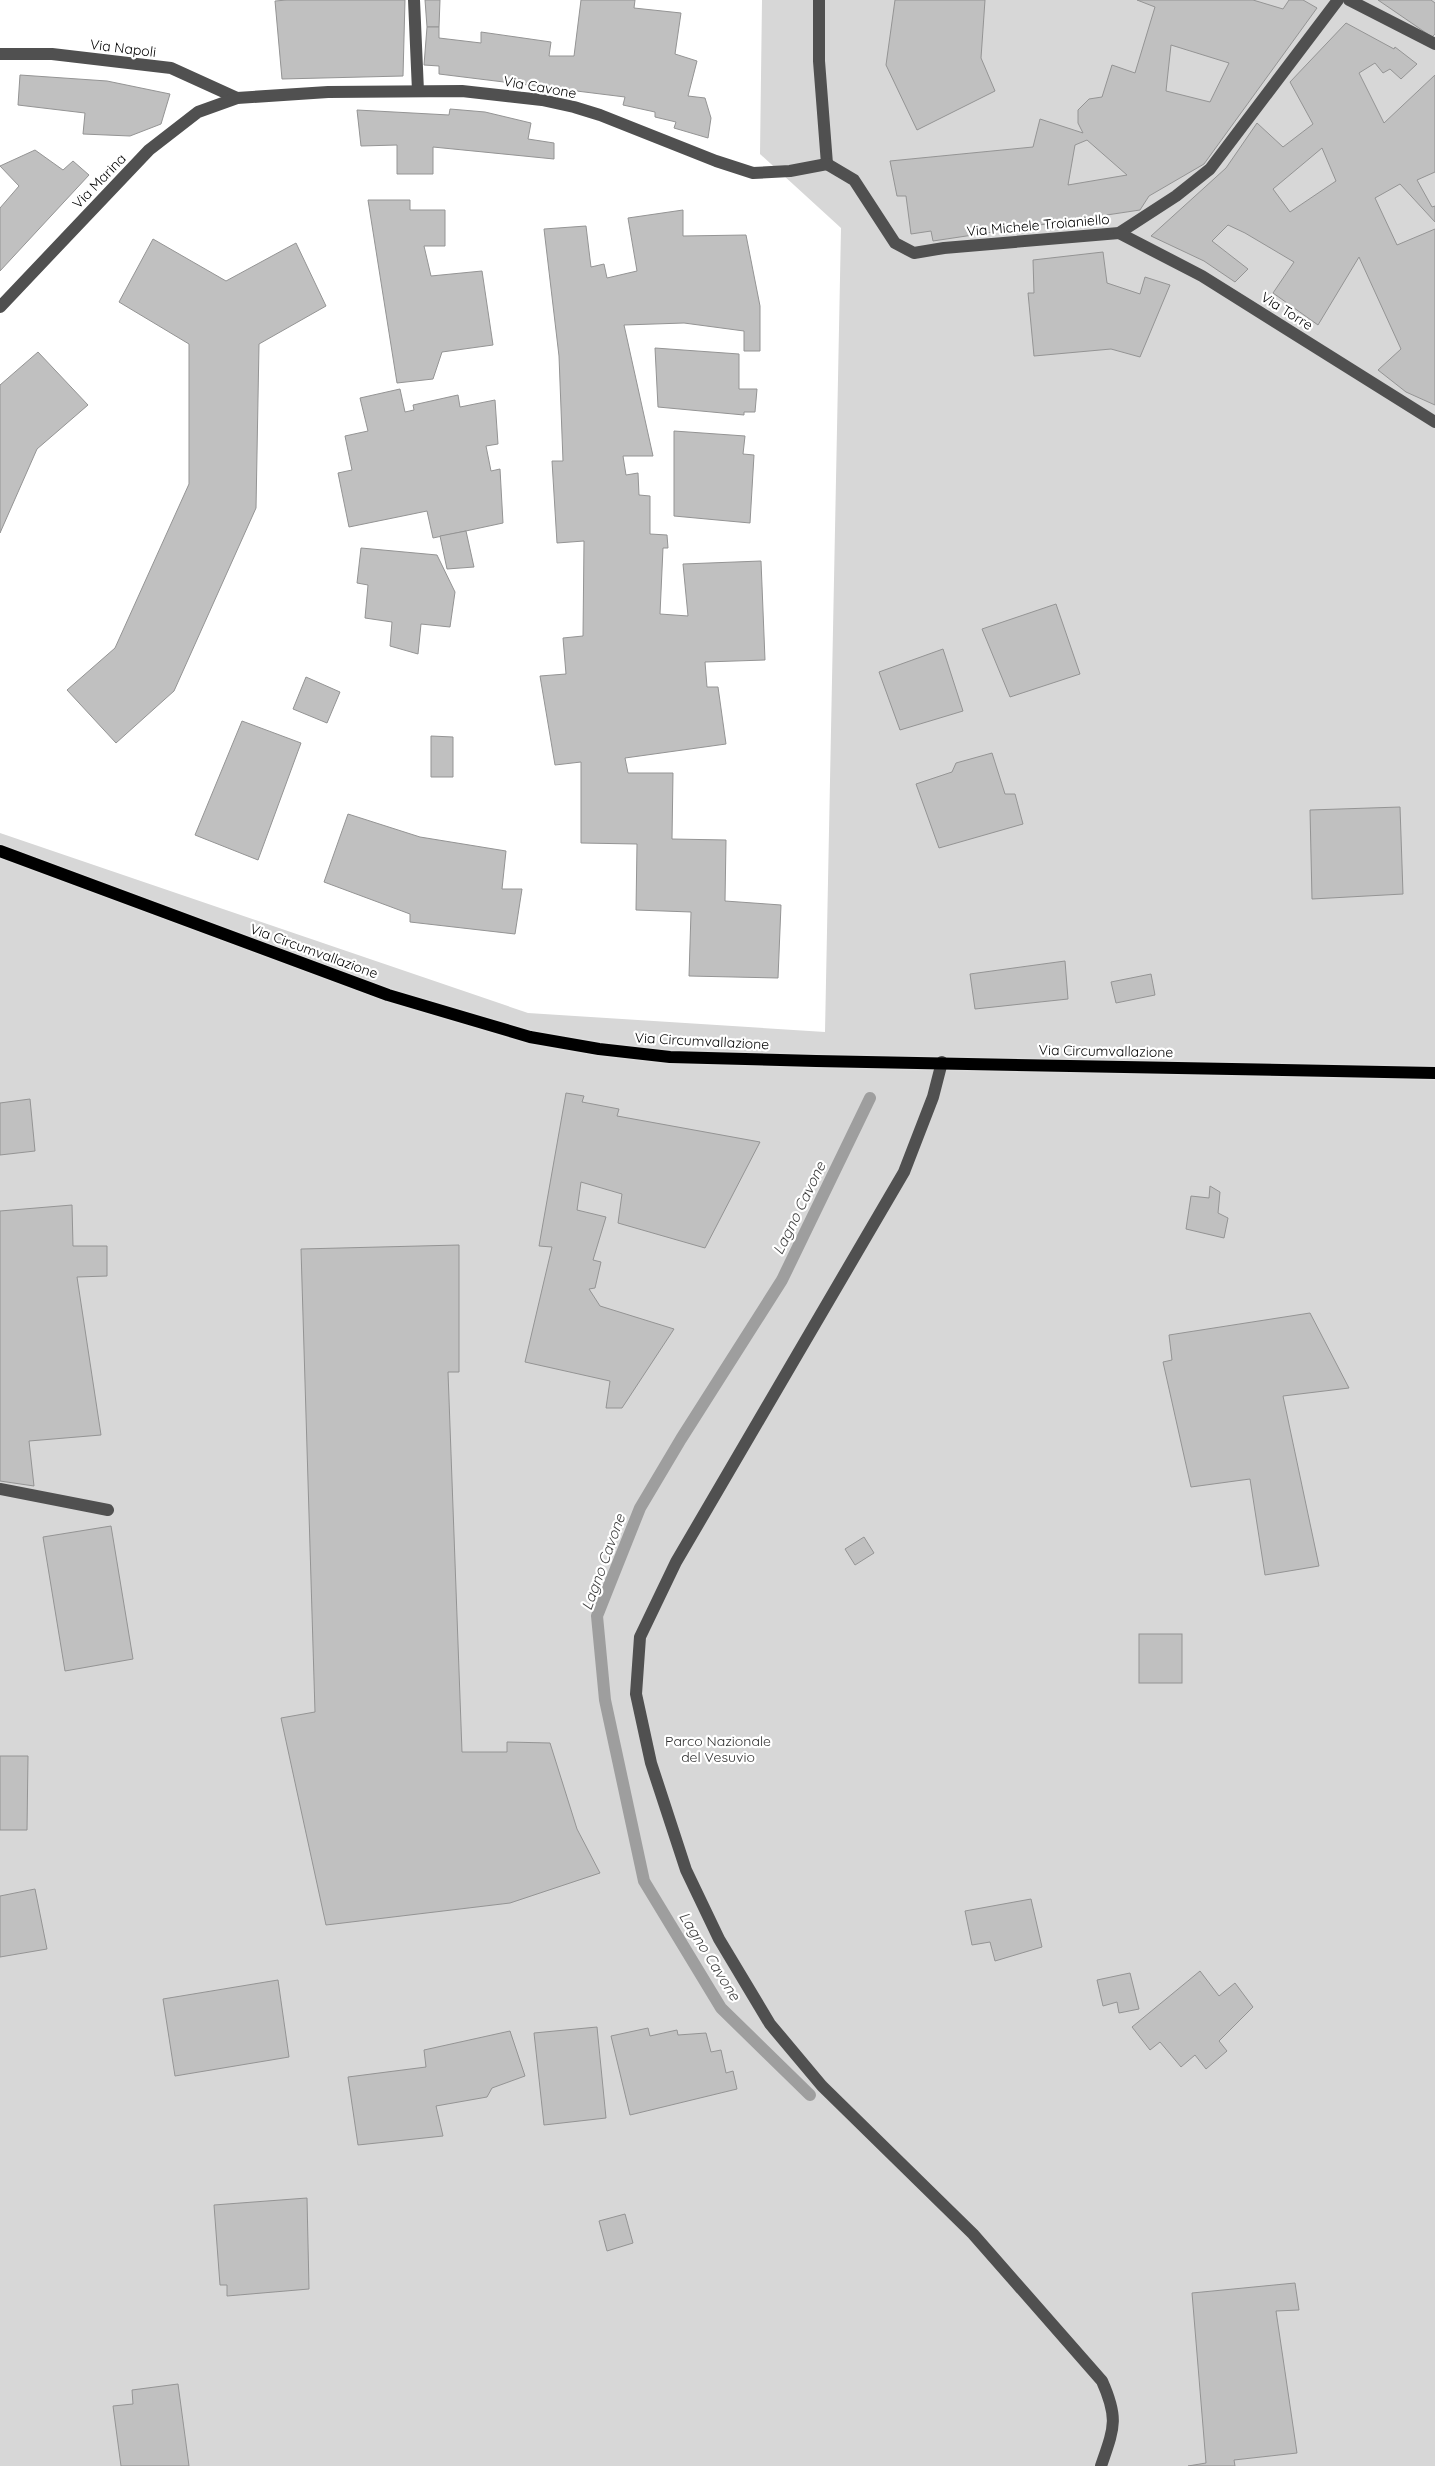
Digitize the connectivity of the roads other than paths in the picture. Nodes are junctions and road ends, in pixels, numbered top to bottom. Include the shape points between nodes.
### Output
1 (414, 0) edge
2 (819, 0) edge
3 (1338, 0) edge
4 (1349, 0) edge
5 (1435, 44) edge
6 (0, 54) edge
7 (418, 91) junction
8 (237, 98) junction
9 (827, 164) junction
10 (1119, 233) junction
11 (0, 307) edge
12 (1435, 422) edge
13 (0, 851) edge
14 (942, 1062) junction
15 (1435, 1073) edge
16 (0, 1489) edge
17 (108, 1510) dead end
18 (1101, 2466) edge

1 - 7 street
2 - 9 street via 819,61
3 - 10 street, Via Michele Troianiello via 1210,169 1176,196
4 - 5 street
6 - 8 street, Via Napoli via 52,54 171,68
7 - 8 street, Via Cavone
7 - 9 street, Via Cavone via 462,91 574,107 754,173
8 - 11 street, Via Marina via 198,112 149,150
9 - 10 street, Via Michele Troianiello via 854,180 895,243 914,253
10 - 12 street, Via Torre via 1202,276
13 - 14 main road, Via Circumvallazione via 388,994 530,1036 599,1049 670,1057
14 - 15 main road, Via Circumvallazione
14 - 18 street via 933,1097 904,1172 676,1562 640,1637 636,1694 651,1763 686,1870 719,1939 770,2024 822,2086 973,2234 1102,2381 1112,2404 1113,2432
16 - 17 street

